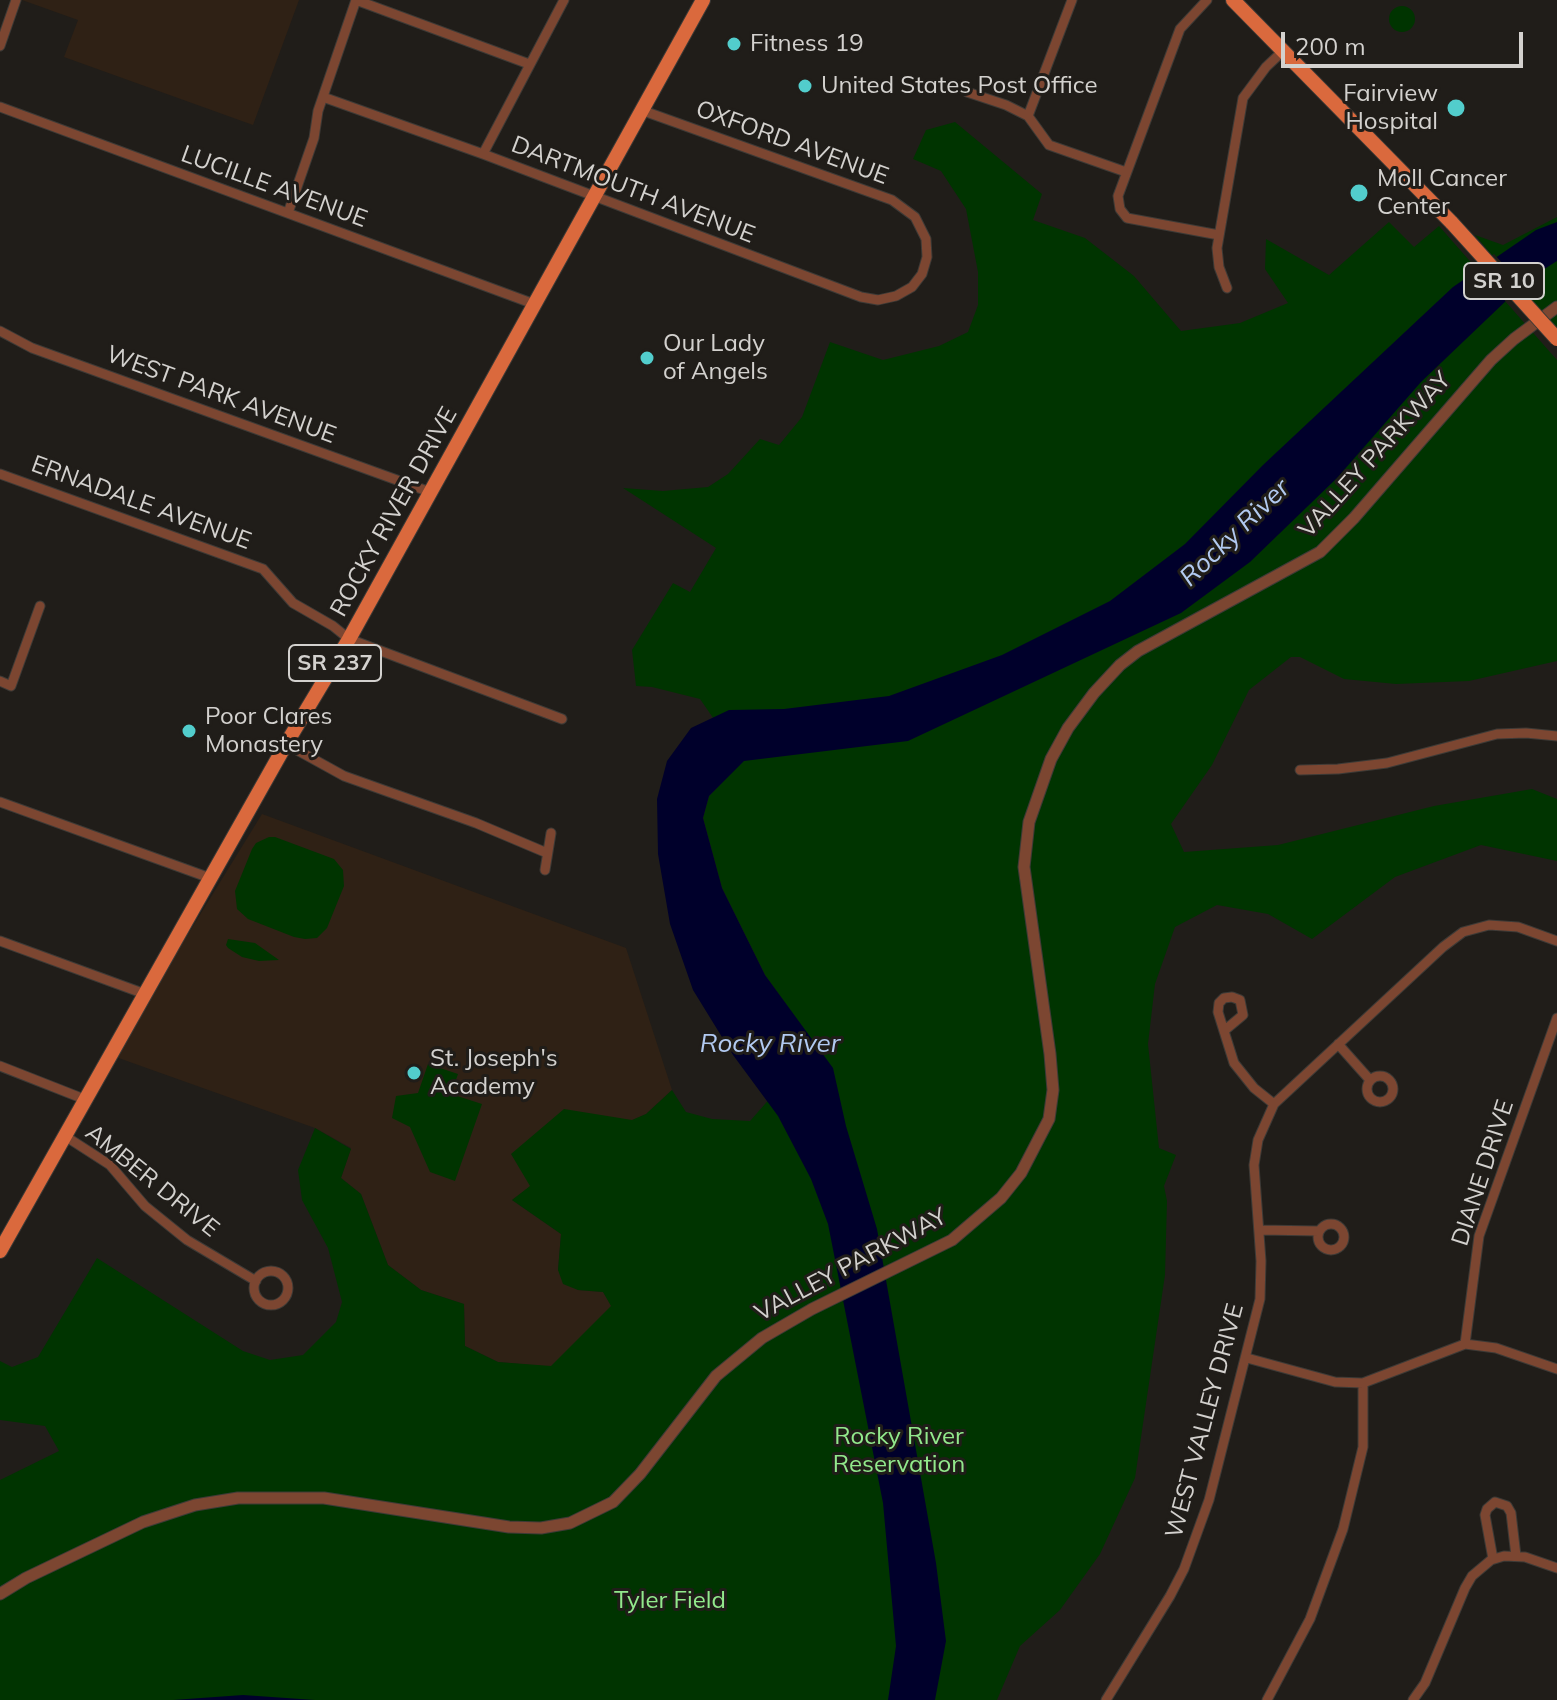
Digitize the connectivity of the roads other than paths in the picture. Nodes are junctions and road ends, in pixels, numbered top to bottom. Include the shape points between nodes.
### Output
1 (16, 0) edge
2 (356, 0) edge
3 (564, 0) edge
4 (703, 0) edge
5 (1072, 0) edge
6 (1207, 0) edge
7 (1233, 0) edge
8 (0, 46) edge
9 (1284, 50) junction
10 (529, 64) junction
11 (967, 92) dead end
12 (323, 97) junction
13 (0, 107) edge
14 (641, 110) junction
15 (1028, 116) junction
16 (483, 154) junction
17 (1126, 172) junction
18 (594, 197) junction
19 (288, 213) junction
20 (1219, 235) junction
21 (922, 274) joint
22 (1227, 288) dead end
23 (534, 304) junction
24 (1557, 307) edge
25 (0, 331) edge
26 (1557, 339) edge
27 (0, 474) edge
28 (430, 492) junction
29 (40, 606) dead end
30 (349, 639) junction
31 (0, 681) edge
32 (562, 719) dead end
33 (1557, 736) edge
34 (286, 744) junction
35 (1300, 770) dead end
36 (0, 802) edge
37 (551, 833) dead end
38 (547, 853) junction
39 (545, 870) dead end
40 (210, 878) junction
41 (0, 941) edge
42 (1557, 941) edge
43 (145, 994) junction
44 (1557, 1018) edge
45 (1225, 1030) dead end
46 (1338, 1044) junction
47 (0, 1066) edge
48 (1370, 1080) dead end
49 (84, 1099) junction
50 (1274, 1104) junction
51 (65, 1136) junction
52 (1260, 1230) junction
53 (1319, 1231) dead end
54 (0, 1251) edge
55 (256, 1281) dead end
56 (1465, 1344) junction
57 (1247, 1358) junction
58 (1557, 1369) edge
59 (1363, 1383) junction
60 (1516, 1556) junction
61 (1493, 1559) junction
62 (1557, 1568) edge
63 (0, 1594) edge
64 (1106, 1700) edge
65 (1267, 1700) edge
66 (1413, 1700) edge

1 - 8 street
2 - 10 street
2 - 12 street
3 - 10 street
4 - 14 main road, ROCKY RIVER DRIVE / SR 237
5 - 15 street
6 - 17 street via 1180,29
7 - 9 main road, SR 10
9 - 20 street via 1243,98
9 - 26 main road, SR 10, bridge
10 - 16 street
11 - 15 street
12 - 16 street, DARTMOUTH AVENUE
12 - 19 street
13 - 19 street, LUCILLE AVENUE
14 - 18 main road, ROCKY RIVER DRIVE / SR 237
14 - 21 street, OXFORD AVENUE via 892,200 915,217 926,239
15 - 17 street via 1049,145
16 - 18 street, DARTMOUTH AVENUE
17 - 20 street via 1118,196 1127,218
18 - 21 street, DARTMOUTH AVENUE via 861,297 896,296
18 - 23 main road, ROCKY RIVER DRIVE / SR 237
19 - 23 street, LUCILLE AVENUE
20 - 22 street via 1219,267
23 - 28 main road, ROCKY RIVER DRIVE / SR 237
24 - 63 street, VALLEY PARKWAY via 1491,360 1320,552 1138,651 1094,693 1068,728 1029,822 1024,867 1050,1054 1049,1119 1021,1173 1001,1198 952,1240 812,1309 739,1355 613,1502 570,1523 509,1527 324,1498 238,1498 157,1516
25 - 28 street, WEST PARK AVENUE via 32,348
27 - 30 street, ERNADALE AVENUE via 263,569 293,603
28 - 30 main road, ROCKY RIVER DRIVE / SR 237
29 - 31 street via 11,686
30 - 32 street, ERNADALE AVENUE
30 - 34 main road, ROCKY RIVER DRIVE / SR 237
33 - 35 street via 1497,734 1387,763
34 - 38 street via 375,789
34 - 40 main road, ROCKY RIVER DRIVE / SR 237
36 - 40 street
37 - 38 street
38 - 39 street
40 - 43 main road, ROCKY RIVER DRIVE / SR 237
41 - 43 street
42 - 46 street, WEST VALLEY DRIVE via 1518,927 1489,925 1463,932
43 - 49 main road, ROCKY RIVER DRIVE / SR 237
44 - 56 street, DIANE DRIVE via 1479,1236
45 - 50 street via 1241,1074
46 - 48 street
46 - 50 street, WEST VALLEY DRIVE
47 - 49 street
49 - 51 main road, ROCKY RIVER DRIVE / SR 237
50 - 52 street, WEST VALLEY DRIVE via 1254,1165
51 - 54 main road, ROCKY RIVER DRIVE / SR 237
51 - 55 street, AMBER DRIVE via 110,1165 145,1206 187,1240
52 - 53 street
52 - 57 street, WEST VALLEY DRIVE via 1260,1299
56 - 58 street via 1496,1348
56 - 59 street
57 - 59 street via 1335,1382
57 - 64 street, WEST VALLEY DRIVE via 1209,1500 1184,1569
59 - 65 street via 1363,1447 1343,1529 1310,1619
60 - 61 street
60 - 61 street via 1511,1513 1495,1502 1485,1515
60 - 62 street
61 - 66 street via 1465,1588

